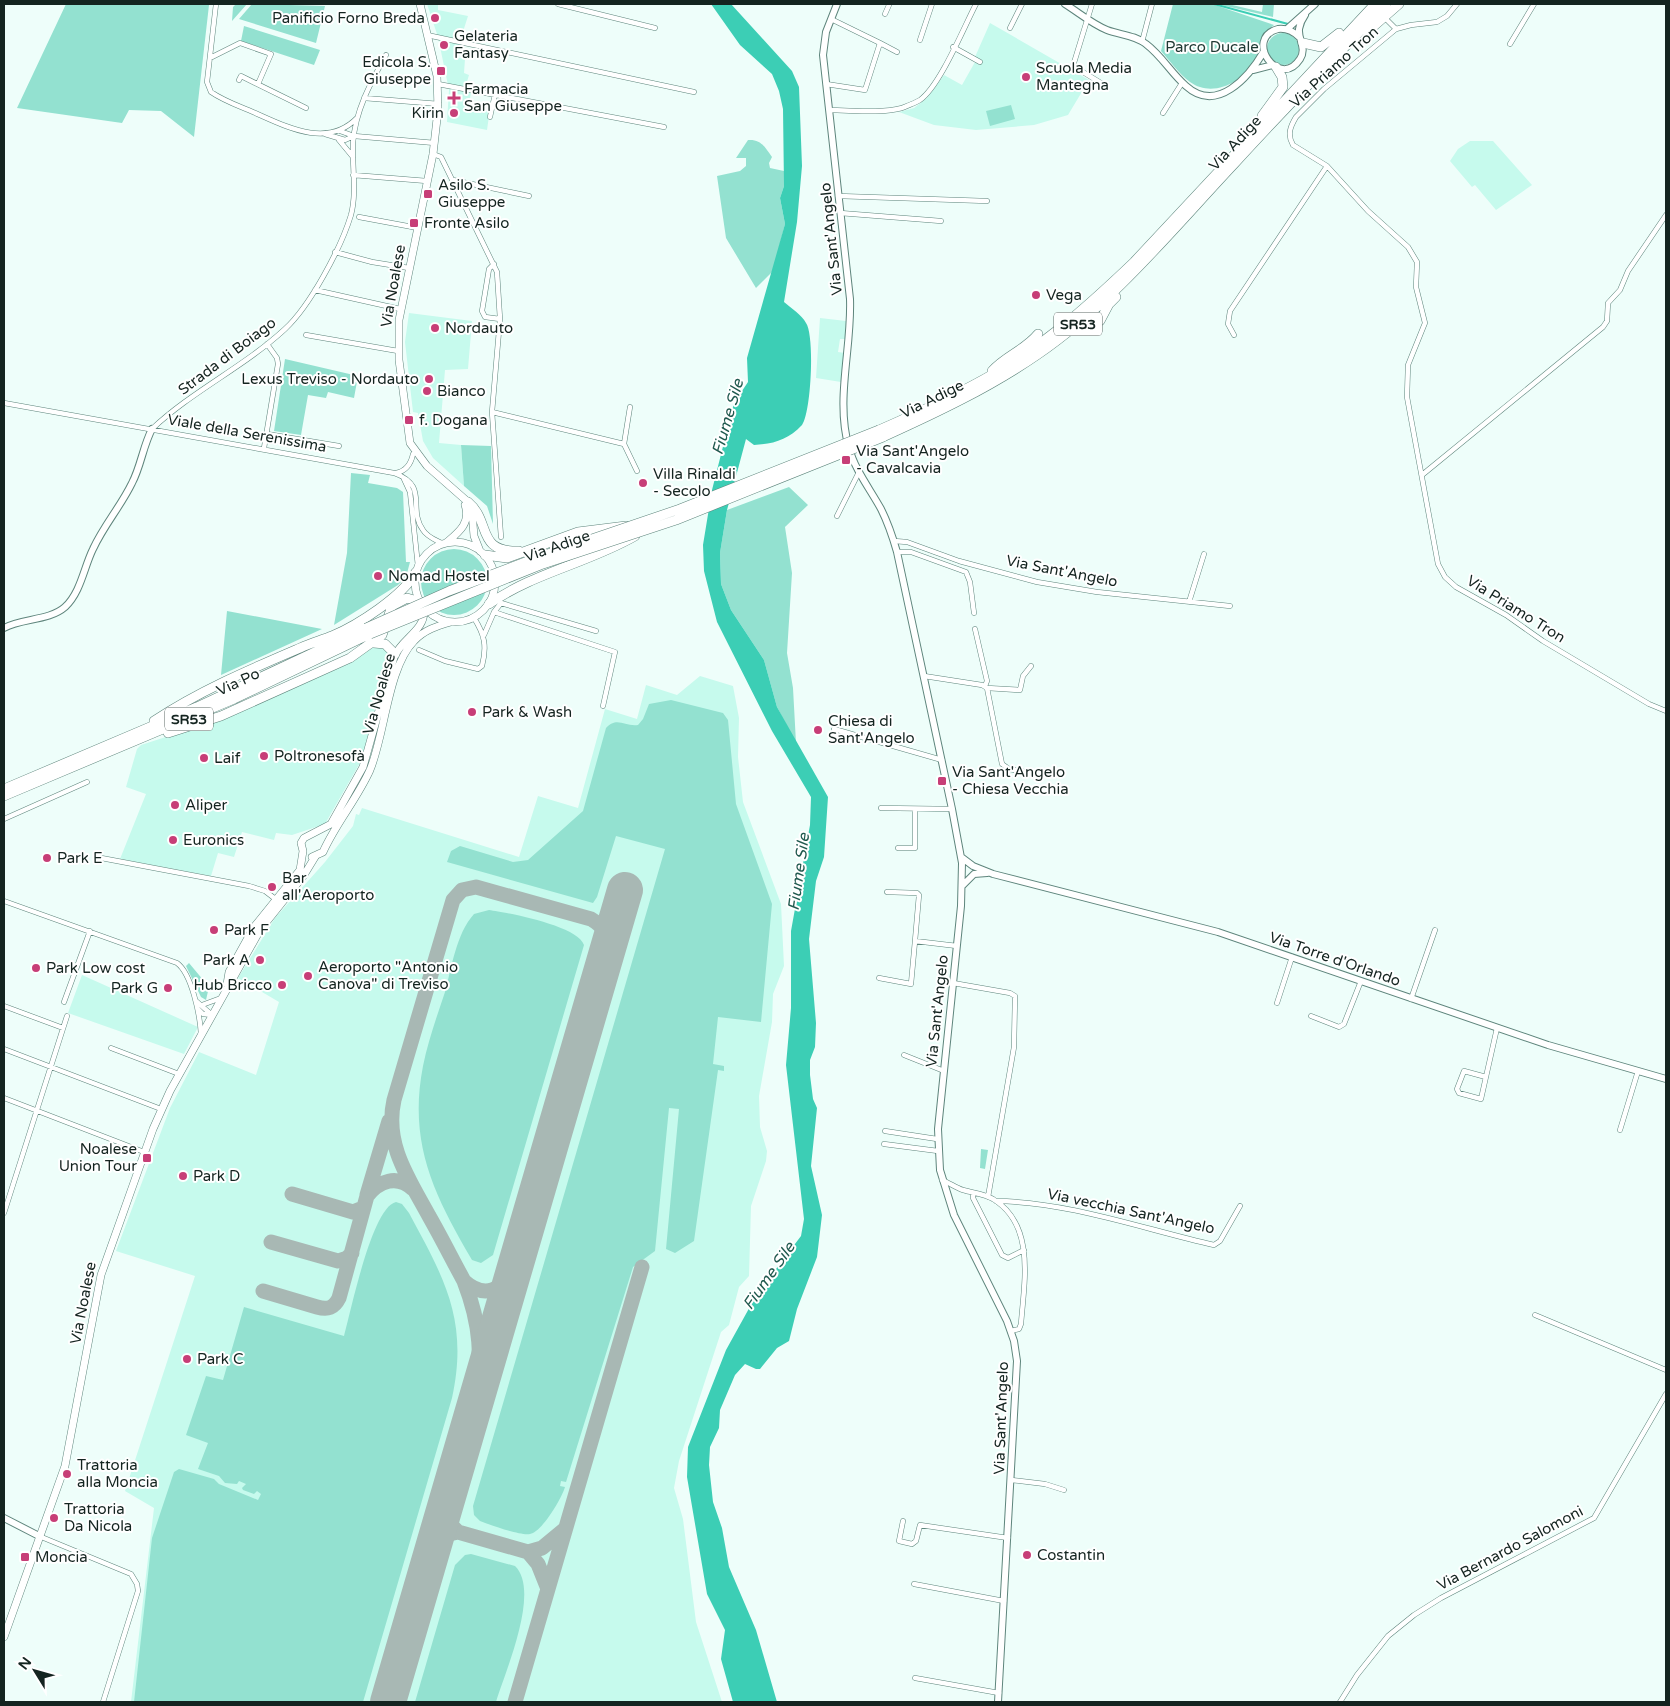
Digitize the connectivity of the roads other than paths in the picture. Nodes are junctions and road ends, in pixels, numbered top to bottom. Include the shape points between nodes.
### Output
1 (216, 4) edge
2 (420, 4) edge
3 (558, 4) edge
4 (837, 4) edge
5 (889, 4) edge
6 (932, 4) edge
7 (976, 4) edge
8 (1022, 4) edge
9 (1065, 4) edge
10 (1092, 4) edge
11 (1152, 4) edge
12 (1315, 4) edge
13 (1368, 4) edge
14 (1375, 4) edge
15 (1386, 4) edge
16 (1399, 4) edge
17 (1450, 4) edge
18 (1457, 4) edge
19 (1534, 4) edge
20 (885, 14) dead end
21 (1448, 14) junction
22 (1305, 15) junction
23 (1088, 18) junction
24 (831, 19) junction
25 (1387, 20) dead end
26 (655, 28) dead end
27 (1010, 28) dead end
28 (1286, 29) junction
29 (1396, 29) junction
30 (427, 35) junction
31 (920, 40) dead end
32 (1301, 40) junction
33 (1142, 42) junction
34 (880, 43) junction
35 (1510, 44) dead end
36 (953, 47) junction
37 (1264, 51) junction
38 (897, 52) dead end
39 (386, 55) dead end
40 (210, 58) junction
41 (980, 62) dead end
42 (1274, 66) junction
43 (1252, 71) junction
44 (239, 80) dead end
45 (1182, 83) junction
46 (258, 84) junction
47 (438, 84) junction
48 (826, 84) junction
49 (1106, 86) dead end
50 (694, 92) dead end
51 (494, 94) junction
52 (364, 98) junction
53 (439, 104) junction
54 (306, 108) dead end
55 (829, 110) junction
56 (1163, 113) dead end
57 (490, 117) dead end
58 (358, 118) junction
59 (1277, 118) junction
60 (664, 127) dead end
61 (339, 130) junction
62 (321, 134) junction
63 (334, 137) junction
64 (352, 138) junction
65 (435, 143) junction
66 (1237, 150) junction
67 (432, 154) junction
68 (353, 158) junction
69 (1326, 166) junction
70 (353, 175) junction
71 (452, 180) junction
72 (427, 181) junction
73 (529, 196) dead end
74 (838, 196) junction
75 (986, 201) dead end
76 (840, 213) junction
77 (1666, 215) edge
78 (359, 217) dead end
79 (941, 221) dead end
80 (418, 228) junction
81 (334, 252) junction
82 (1143, 263) junction
83 (494, 264) junction
84 (409, 268) junction
85 (315, 290) junction
86 (400, 309) junction
87 (500, 319) junction
88 (1100, 321) dead end
89 (1038, 334) dead end
90 (306, 335) dead end
91 (1234, 335) dead end
92 (267, 344) junction
93 (398, 351) junction
94 (985, 379) junction
95 (4, 402) edge
96 (630, 407) dead end
97 (492, 412) junction
98 (160, 421) junction
99 (152, 429) junction
100 (168, 432) junction
101 (267, 434) junction
102 (881, 434) junction
103 (410, 443) junction
104 (624, 444) junction
105 (339, 446) dead end
106 (264, 448) junction
107 (414, 454) junction
108 (636, 471) dead end
109 (859, 472) junction
110 (394, 473) junction
111 (1422, 476) junction
112 (404, 477) junction
113 (468, 502) junction
114 (837, 516) dead end
115 (639, 529) junction
116 (501, 537) dead end
117 (894, 541) junction
118 (444, 543) junction
119 (524, 551) junction
120 (897, 552) junction
121 (483, 553) junction
122 (1204, 554) dead end
123 (417, 569) junction
124 (1189, 602) junction
125 (422, 604) junction
126 (1230, 606) dead end
127 (491, 608) junction
128 (974, 613) dead end
129 (474, 618) junction
130 (451, 622) junction
131 (4, 628) edge
132 (975, 629) dead end
133 (596, 631) dead end
134 (370, 635) junction
135 (484, 635) junction
136 (419, 650) dead end
137 (395, 654) junction
138 (1031, 666) dead end
139 (924, 676) junction
140 (986, 687) junction
141 (603, 706) dead end
142 (1666, 711) edge
143 (834, 729) dead end
144 (137, 737) junction
145 (942, 760) junction
146 (1026, 772) dead end
147 (87, 782) dead end
148 (4, 789) edge
149 (4, 796) edge
150 (881, 808) dead end
151 (915, 809) junction
152 (952, 809) junction
153 (4, 818) edge
154 (313, 833) junction
155 (325, 845) junction
156 (898, 848) dead end
157 (303, 851) junction
158 (96, 857) dead end
159 (315, 857) junction
160 (961, 857) junction
161 (962, 870) junction
162 (975, 870) junction
163 (962, 886) junction
164 (887, 892) dead end
165 (4, 901) edge
166 (278, 901) junction
167 (1435, 930) dead end
168 (90, 931) junction
169 (915, 941) junction
170 (957, 946) junction
171 (1292, 958) junction
172 (879, 978) dead end
173 (1360, 981) junction
174 (953, 983) junction
175 (221, 998) junction
176 (1411, 998) junction
177 (64, 1002) dead end
178 (1277, 1003) dead end
179 (4, 1006) edge
180 (200, 1007) junction
181 (212, 1015) junction
182 (67, 1016) dead end
183 (1311, 1016) dead end
184 (63, 1028) junction
185 (1497, 1028) junction
186 (201, 1035) junction
187 (111, 1048) dead end
188 (4, 1049) edge
189 (904, 1055) dead end
190 (50, 1067) junction
191 (944, 1071) junction
192 (1638, 1071) junction
193 (179, 1074) junction
194 (1486, 1077) junction
195 (1666, 1079) edge
196 (4, 1098) edge
197 (161, 1110) junction
198 (37, 1111) junction
199 (1620, 1130) dead end
200 (885, 1131) dead end
201 (937, 1139) junction
202 (884, 1144) dead end
203 (144, 1152) junction
204 (938, 1152) junction
205 (942, 1180) junction
206 (973, 1193) junction
207 (988, 1197) junction
208 (996, 1201) junction
209 (1240, 1206) dead end
210 (4, 1213) edge
211 (1024, 1250) junction
212 (1535, 1315) dead end
213 (1011, 1332) junction
214 (1666, 1370) edge
215 (1666, 1394) edge
216 (1011, 1480) junction
217 (1064, 1490) dead end
218 (4, 1518) edge
219 (904, 1521) dead end
220 (39, 1536) junction
221 (1008, 1538) junction
222 (914, 1584) dead end
223 (1004, 1601) junction
224 (4, 1637) edge
225 (915, 1678) dead end
226 (999, 1692) junction
227 (103, 1702) edge
228 (998, 1702) edge
229 (1340, 1702) edge

1 - 40 street
2 - 30 main road, Via Noalese
3 - 26 street
4 - 24 street, Via Sant'Angelo
5 - 20 street
6 - 31 street
7 - 36 street
8 - 27 street
9 - 23 street, Via Priamo Tron
10 - 23 street
11 - 33 street
12 - 22 street
13 - 32 highway via 1326,45 1315,47
14 - 66 highway, Via Adige / SR53
15 - 59 highway, Via Adige / SR53
16 - 59 highway via 1298,102
17 - 21 street
18 - 21 street, Via Priamo Tron
19 - 35 street
21 - 29 street, Via Priamo Tron via 1438,22
22 - 28 street
22 - 32 street, Via Priamo Tron via 1299,29
23 - 33 street, Via Priamo Tron via 1106,30
23 - 49 street via 1073,66
24 - 34 street
24 - 48 street, Via Sant'Angelo via 823,48
25 - 29 street, Via Priamo Tron
28 - 32 street
28 - 37 street, Via Priamo Tron via 1270,34
29 - 69 street, Via Priamo Tron via 1324,89 1290,126 1293,145
30 - 47 main road, Via Noalese
30 - 50 street
32 - 42 street, Via Priamo Tron via 1302,56 1299,61 1288,68
33 - 45 street, Via Priamo Tron via 1164,60
34 - 38 street
34 - 48 street via 865,90
36 - 41 street
36 - 55 street via 931,88 920,100 902,108
37 - 42 street
37 - 43 street, Via Priamo Tron
39 - 52 street, Strada di Boiago
40 - 46 street via 240,43 271,54
40 - 62 street via 207,84 213,93 293,130
42 - 43 street, Via Priamo Tron
42 - 66 highway via 1283,83 1281,92
43 - 45 street, Via Priamo Tron via 1235,87 1221,94 1200,94
44 - 46 street via 240,76
45 - 56 street
46 - 54 street
47 - 51 street
47 - 53 main road, Via Noalese
48 - 55 street, Via Sant'Angelo
51 - 57 street
51 - 60 street
52 - 53 street
52 - 58 street, Strada di Boiago
53 - 65 main road, Via Noalese
55 - 74 street, Via Sant'Angelo
58 - 61 street
58 - 64 street, Strada di Boiago
59 - 82 highway, Via Adige / SR53
61 - 62 street
61 - 64 street
62 - 63 street
63 - 64 street
63 - 68 street
64 - 65 street
64 - 68 street, Strada di Boiago
65 - 67 main road, Via Noalese
66 - 94 highway, Via Adige / SR53 via 1134,262 1096,298 1024,354
67 - 71 street via 441,157
67 - 72 main road, Via Noalese
68 - 70 street, Strada di Boiago
69 - 91 street via 1230,311 1228,324
69 - 111 street, Via Priamo Tron via 1408,247 1417,262 1416,287 1425,323 1408,365 1406,380
70 - 72 street
70 - 81 street, Strada di Boiago via 351,215
71 - 73 street
71 - 83 street
72 - 80 main road, Via Noalese
74 - 75 street
74 - 76 street, Via Sant'Angelo
76 - 79 street
76 - 109 street, Via Sant'Angelo via 850,307 844,420 849,448
77 - 111 street via 1628,271 1620,290 1608,303 1607,321 1602,328
78 - 80 street
80 - 84 main road, Via Noalese
81 - 84 street
81 - 85 street, Strada di Boiago
82 - 88 highway via 1109,304
82 - 102 highway, Via Adige / SR53 via 1082,321 1038,355 966,398
83 - 87 street
83 - 87 street via 489,268 482,311 485,317
84 - 86 main road, Via Noalese
85 - 86 street
85 - 92 street, Strada di Boiago via 301,313
86 - 93 main road, Via Noalese
87 - 97 street
89 - 94 highway via 1031,343 999,363
90 - 93 street
92 - 98 street, Strada di Boiago
92 - 101 street via 278,364
93 - 103 main road, Via Noalese
94 - 102 highway, Via Adige / SR53
95 - 99 street, Viale della Serenissima
96 - 104 street
97 - 104 street
97 - 116 street
98 - 99 street, Strada di Boiago
98 - 100 street
99 - 100 street, Viale della Serenissima
99 - 131 street, Strada di Boiago via 132,484 103,529 68,603 59,611
100 - 106 street, Viale della Serenissima
101 - 105 street
101 - 106 street
102 - 115 highway, Via Adige / SR53, bridge
103 - 107 main road
103 - 113 main road, Via Noalese via 427,466
104 - 108 street
106 - 110 street, Viale della Serenissima
107 - 110 street via 402,472
107 - 118 main road via 466,506 464,526
109 - 114 street
109 - 117 street, Via Sant'Angelo
110 - 112 street, Viale della Serenissima
111 - 142 street, Via Priamo Tron via 1438,564 1451,582 1543,641
112 - 118 street via 414,487 422,528 427,535
112 - 123 street via 410,492
113 - 119 highway via 476,508 484,534 495,547
113 - 121 main road via 474,536
115 - 119 highway, bridge via 578,532
115 - 127 highway, bridge via 610,550 516,587
115 - 134 highway, Via Adige / SR53, bridge via 536,558 449,591
117 - 120 street, Via Sant'Angelo
117 - 124 street, Via Sant'Angelo via 907,542 959,561 1037,582
118 - 121 main road via 464,543
118 - 123 main road via 428,553
119 - 121 highway via 507,558
120 - 128 street via 911,552 966,572
120 - 139 street, Via Sant'Angelo
121 - 127 main road via 494,574
122 - 124 street
123 - 125 main road via 416,588
123 - 144 highway via 406,587 360,620 334,635 177,706
124 - 126 street, Via Sant'Angelo
125 - 130 main road via 436,617
125 - 134 highway via 408,598 399,600 392,606 382,636
125 - 137 main road, Via Noalese via 421,624
127 - 129 main road
127 - 133 street via 501,603
127 - 135 street
127 - 141 street via 615,652
129 - 130 main road, Via Noalese
129 - 135 street
130 - 155 main road, Via Noalese via 426,632 402,656 370,769
132 - 140 street
134 - 137 highway
134 - 144 highway, Via Po / SR53 via 234,699
135 - 136 street, Via Noalese via 484,660 478,669 445,661
137 - 154 main road, Via Noalese via 363,767 332,822
138 - 140 street via 1023,676 1020,690
139 - 140 street
139 - 145 street, Via Sant'Angelo
140 - 146 street via 1002,764 1009,769
143 - 145 street
144 - 148 highway, Via Po / SR53
144 - 149 highway, Via Po / SR53
145 - 152 street, Via Sant'Angelo
147 - 153 street
150 - 151 street
151 - 152 street
151 - 156 street via 915,848
152 - 160 street, Via Sant'Angelo
154 - 155 main road via 323,838
154 - 157 main road via 302,840
155 - 159 main road via 323,852
157 - 159 main road
157 - 166 main road, Via Noalese via 299,871
158 - 166 street via 230,881 265,891
159 - 166 main road, Via Noalese via 304,876
160 - 161 street, Via Sant'Angelo
160 - 162 street, Via Torre d'Orlando
161 - 162 street
161 - 163 street, Via Sant'Angelo
162 - 163 street
162 - 171 street, Via Torre d'Orlando via 1218,932
163 - 170 street, Via Sant'Angelo
164 - 169 street, Via Sant'Angelo via 917,893
165 - 168 street
166 - 175 main road, Via Noalese via 251,933 230,972
167 - 176 street
168 - 177 street
168 - 180 street via 174,960 184,970
169 - 170 street, Via Sant'Angelo
169 - 172 street, Via Sant'Angelo via 911,984
170 - 174 street, Via Sant'Angelo
171 - 173 street, Via Torre d'Orlando
171 - 178 street
173 - 176 street, Via Torre d'Orlando
173 - 183 street via 1344,1024 1339,1027
174 - 191 street, Via Sant'Angelo
174 - 207 street via 1014,996 1014,1047
175 - 180 street
175 - 181 main road, Via Noalese
176 - 185 street, Via Torre d'Orlando
179 - 184 street
180 - 181 street via 203,1014
180 - 186 street
181 - 186 main road, Via Noalese
182 - 184 street
184 - 190 street
185 - 192 street, Via Torre d'Orlando
185 - 194 street
186 - 193 main road, Via Noalese
187 - 193 street
188 - 190 street
189 - 191 street
190 - 197 street
190 - 198 street
191 - 201 street, Via Sant'Angelo
192 - 195 street, Via Torre d'Orlando
192 - 199 street
193 - 197 main road, Via Noalese
194 - 194 street via 1464,1071 1457,1089 1459,1093 1481,1099
196 - 198 street
197 - 203 main road, Via Noalese
198 - 203 street
198 - 210 street
200 - 201 street
201 - 204 street, Via Sant'Angelo
202 - 204 street
203 - 220 main road, Via Noalese via 101,1275 65,1466
204 - 205 street, Via Sant'Angelo
205 - 206 street, Via vecchia Sant'Angelo
205 - 213 street, Via Sant'Angelo via 954,1216
206 - 207 street, Via vecchia Sant'Angelo
206 - 211 street via 1002,1255 1008,1258
207 - 208 street, Via vecchia Sant'Angelo
208 - 209 street, Via vecchia Sant'Angelo via 1023,1202 1144,1226 1214,1244 1220,1241
208 - 211 street, Via vecchia Sant'Angelo via 1015,1224
211 - 213 street, Via vecchia Sant'Angelo via 1021,1326
212 - 214 street
213 - 216 street, Via Sant'Angelo via 1017,1370
215 - 229 street, Via Bernardo Salomoni via 1594,1518 1414,1615 1388,1636
216 - 217 street
216 - 221 street, Via Sant'Angelo
218 - 220 street
219 - 221 street via 899,1541 912,1544 916,1541 920,1525
220 - 224 main road, Via Noalese
220 - 227 street via 131,1574 137,1584 138,1591
221 - 223 street, Via Sant'Angelo
222 - 223 street
223 - 226 street, Via Sant'Angelo
225 - 226 street
226 - 228 street, Via Sant'Angelo

